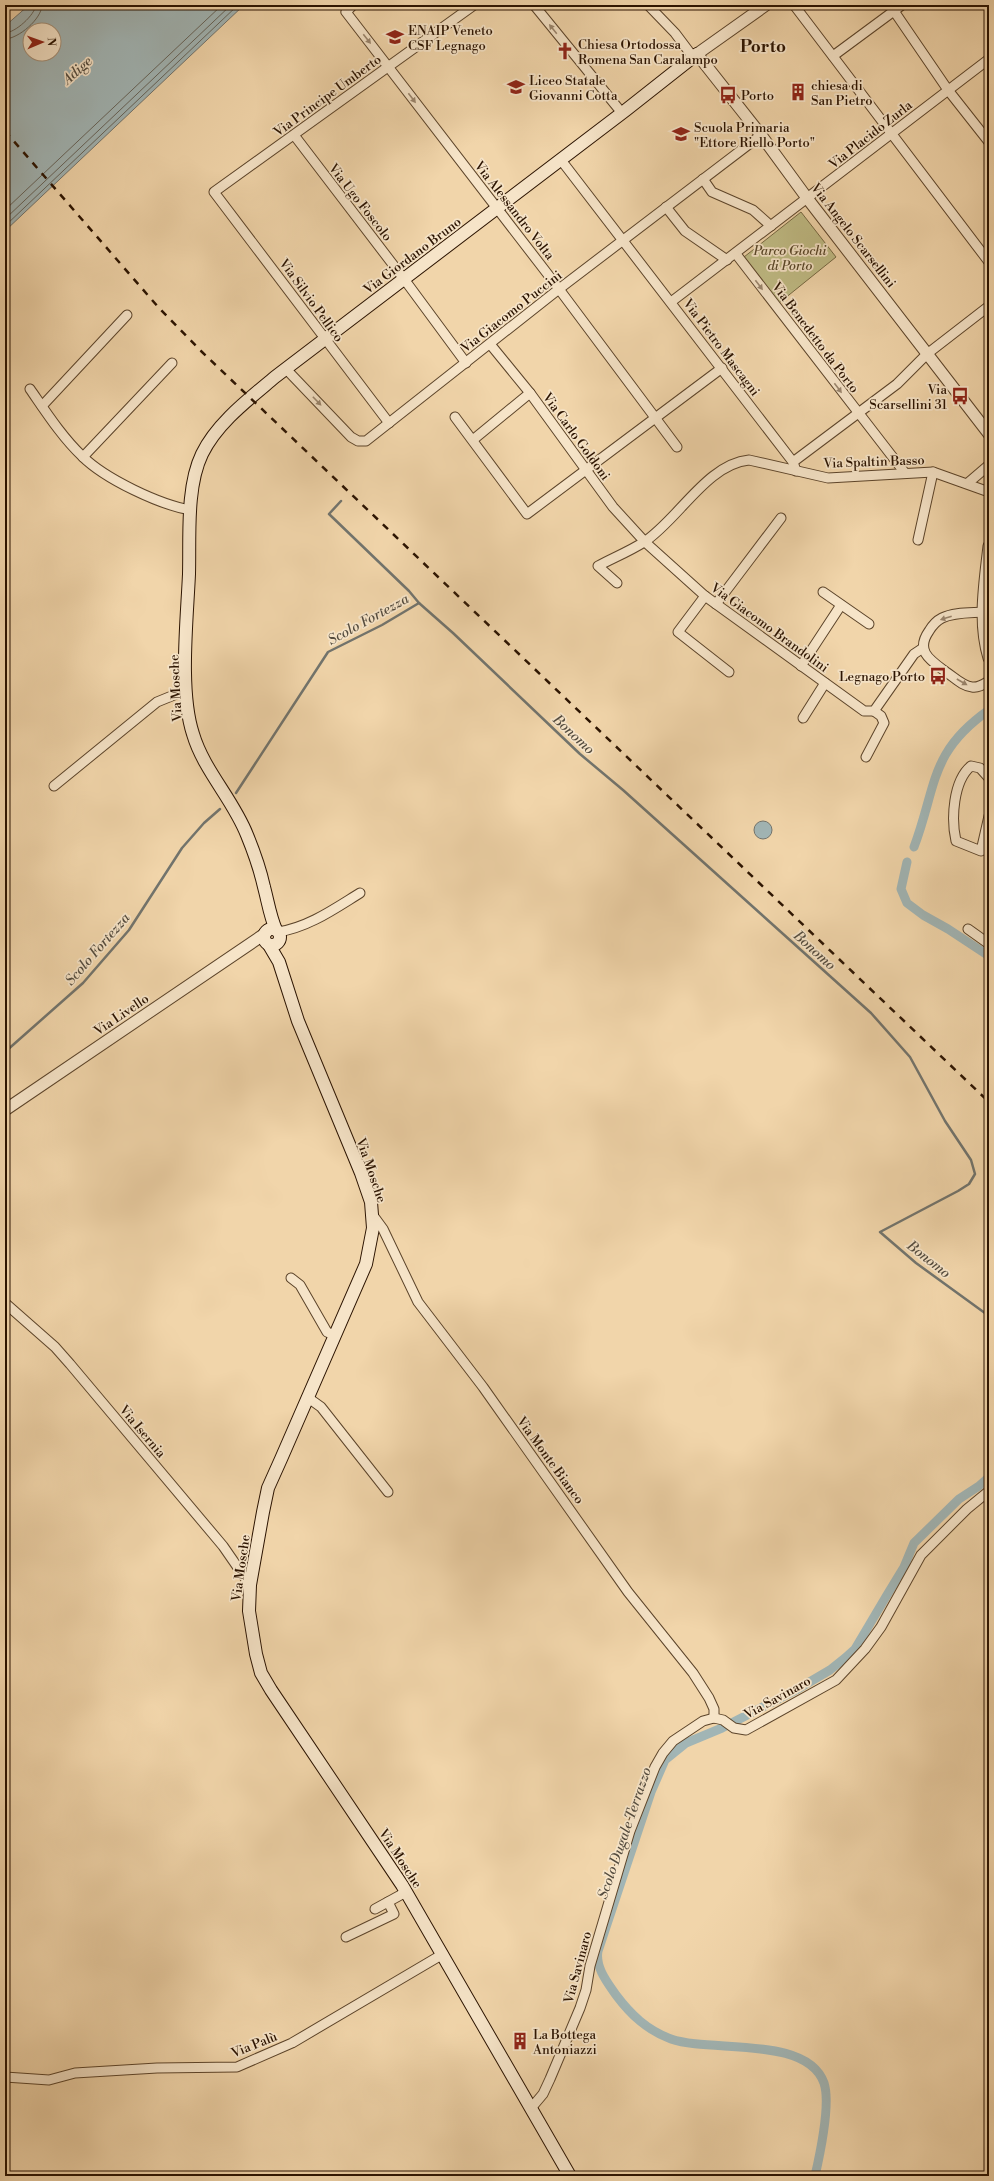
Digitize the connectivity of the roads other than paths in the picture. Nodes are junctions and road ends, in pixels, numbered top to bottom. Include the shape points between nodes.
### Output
1 (354, 5) edge
2 (474, 5) edge
3 (534, 5) edge
4 (648, 5) edge
5 (766, 5) edge
6 (794, 5) edge
7 (902, 5) edge
8 (894, 11) junction
9 (695, 55) junction
10 (833, 56) junction
11 (989, 59) edge
12 (388, 67) junction
13 (948, 90) junction
14 (622, 113) junction
15 (891, 134) junction
16 (294, 135) junction
17 (761, 135) junction
18 (989, 142) edge
19 (561, 160) junction
20 (703, 179) junction
21 (214, 192) joint
22 (807, 198) junction
23 (666, 207) junction
24 (496, 208) junction
25 (771, 226) junction
26 (623, 240) junction
27 (736, 254) junction
28 (727, 260) junction
29 (989, 262) edge
30 (404, 279) junction
31 (559, 289) junction
32 (671, 302) junction
33 (989, 306) edge
34 (127, 315) dead end
35 (325, 339) junction
36 (490, 344) junction
37 (927, 354) junction
38 (172, 363) dead end
39 (466, 363) junction
40 (722, 368) junction
41 (286, 369) junction
42 (30, 388) dead end
43 (530, 393) junction
44 (42, 406) junction
45 (857, 413) junction
46 (455, 417) dead end
47 (655, 418) junction
48 (389, 423) junction
49 (989, 434) edge
50 (474, 440) junction
51 (677, 447) dead end
52 (83, 457) junction
53 (989, 465) edge
54 (794, 466) junction
55 (585, 470) junction
56 (933, 472) junction
57 (905, 473) junction
58 (968, 483) junction
59 (989, 492) edge
60 (191, 510) junction
61 (781, 518) dead end
62 (918, 540) dead end
63 (645, 542) junction
64 (989, 553) edge
65 (616, 583) dead end
66 (823, 592) dead end
67 (705, 596) junction
68 (716, 604) junction
69 (841, 605) junction
70 (984, 612) junction
71 (869, 624) dead end
72 (923, 648) junction
73 (989, 658) edge
74 (801, 666) junction
75 (729, 672) dead end
76 (989, 681) edge
77 (825, 683) junction
78 (179, 693) dead end
79 (874, 711) junction
80 (803, 718) dead end
81 (866, 757) dead end
82 (989, 778) edge
83 (54, 786) dead end
84 (989, 816) edge
85 (360, 893) dead end
86 (968, 929) dead end
87 (275, 936) junction
88 (989, 944) edge
89 (5, 1110) edge
90 (372, 1214) junction
91 (292, 1278) dead end
92 (5, 1302) edge
93 (334, 1335) junction
94 (307, 1397) junction
95 (989, 1491) edge
96 (388, 1492) dead end
97 (250, 1585) junction
98 (714, 1718) junction
99 (406, 1892) junction
100 (388, 1902) junction
101 (375, 1909) dead end
102 (346, 1937) dead end
103 (443, 1954) junction
104 (5, 2077) edge
105 (532, 2107) junction
106 (570, 2176) edge

1 -> 12 street, Via Alessandro Volta via 346,12
2 - 12 street, Via Principe Umberto
14 -> 3 street
4 - 9 street
5 - 9 street
6 - 10 street
7 - 8 street
8 - 10 street
8 - 13 street
9 - 14 main road, Via Giordano Bruno
9 - 17 street, Via Angelo Scarsellini
10 - 15 street
11 - 13 street, Via Placido Zurla
12 - 16 street, Via Principe Umberto
12 -> 24 street, Via Alessandro Volta
13 - 15 street, Via Placido Zurla
13 - 18 street
14 - 19 main road, Via Giordano Bruno
15 - 22 street, Via Placido Zurla
15 - 29 street
16 - 21 street, Via Principe Umberto
16 - 30 street, Via Ugo Foscolo
17 - 20 street, Via Giacomo Puccini
17 - 22 street, Via Angelo Scarsellini
19 - 24 main road, Via Giordano Bruno
19 - 26 street, Via Pietro Mascagni
20 - 23 street, Via Giacomo Puccini
20 - 25 street via 712,192 753,210
21 - 35 street, Via Silvio Pellico
22 - 25 street, Via Placido Zurla
22 - 37 street, Via Angelo Scarsellini
23 - 26 street, Via Giacomo Puccini
23 - 28 street via 685,231
24 - 30 main road, Via Giordano Bruno
24 - 31 street, Via Alessandro Volta
25 - 27 street, Via Placido Zurla
26 - 31 street, Via Giacomo Puccini
26 - 32 street, Via Pietro Mascagni
27 - 28 street, Via Placido Zurla
27 -> 45 street, Via Benedetto da Porto
28 - 32 street, Via Placido Zurla
30 - 35 main road, Via Giordano Bruno
30 - 39 street, Via Ugo Foscolo
31 - 36 street, Via Giacomo Puccini
31 - 47 street, Via Alessandro Volta
32 - 40 street, Via Pietro Mascagni
33 - 37 street
34 - 44 street
35 - 41 main road, Via Giordano Bruno
35 - 48 street, Via Silvio Pellico
36 - 39 street, Via Giacomo Puccini
36 - 43 street, Via Carlo Goldoni
37 - 45 street via 897,384
37 - 49 street, Via Angelo Scarsellini
38 - 52 street
39 - 48 street, Via Giacomo Puccini
40 - 47 street
40 - 54 street, Via Pietro Mascagni
41 -> 48 street, Via Giacomo Puccini via 354,440 366,441
41 - 60 main road, Via Giordano Bruno via 256,393 211,438 198,463
42 - 44 street
43 - 50 street
43 - 55 street, Via Carlo Goldoni
44 - 52 street
45 - 54 street
45 - 57 street, Via Benedetto da Porto
46 - 50 street
47 - 51 street, Via Alessandro Volta
47 - 55 street
50 - 55 street via 527,514
52 - 60 street via 156,501 175,508
53 - 58 street
54 - 57 street, Via Spaltin Basso via 828,478
54 - 63 street, Via Spaltin Basso via 749,460 729,464
55 - 63 street, Via Carlo Goldoni via 613,507
56 - 57 street, Via Spaltin Basso
56 - 58 street, Via Spaltin Basso
56 - 62 street
58 - 59 street, Via Spaltin Basso
60 - 87 main road, Via Mosche via 186,681 190,723 203,757 245,830 257,859
61 - 68 street
63 - 65 street, Via Spaltin Basso via 598,566
63 - 67 street, Via Giacomo Brandolini
64 - 70 street
66 - 69 street
67 - 68 street, Via Giacomo Brandolini
67 - 75 street via 678,632
68 - 74 street, Via Giacomo Brandolini
69 - 71 street
69 - 74 street
70 -> 72 street via 958,614 940,619 924,638
70 - 73 street via 985,641
72 -> 76 street via 931,661 966,686 978,686
72 - 79 street via 914,654
74 - 77 street, Via Giacomo Brandolini
77 - 79 street, Via Giacomo Brandolini via 864,711
77 - 80 street
78 - 83 street via 157,702
79 - 81 street via 881,716 884,723
82 - 84 street via 980,768 971,766 964,772 956,798 956,841 981,851
85 - 87 street via 318,918
86 - 88 street
87 - 89 street, Via Livello via 252,942
87 - 90 main road, Via Mosche via 298,1021 361,1173 371,1202
90 - 93 main road, Via Mosche via 371,1244 366,1264
90 - 98 street, Via Monte Bianco via 383,1229 418,1302 483,1387 628,1592 693,1673 709,1698 714,1709
91 - 93 street via 300,1285 327,1332
92 - 97 street, Via Isernia via 74,1369 223,1546
93 - 94 main road, Via Mosche
94 - 96 street via 321,1407
94 - 97 main road, Via Mosche via 268,1488
95 - 98 street, Via Savinaro via 921,1555 881,1627 865,1649 836,1680 752,1728 741,1730
97 - 99 main road, Via Mosche via 250,1624 262,1673
98 - 105 street, Via Savinaro via 703,1721 673,1741 654,1767 630,1831 580,2008 543,2094
99 - 100 street
99 - 103 main road, Via Mosche
100 - 101 street
100 - 102 street via 394,1914
103 - 104 street, Via Palù via 292,2043 237,2067 75,2073 49,2080
103 - 105 main road, Via Mosche
105 - 106 main road, Via Mosche

